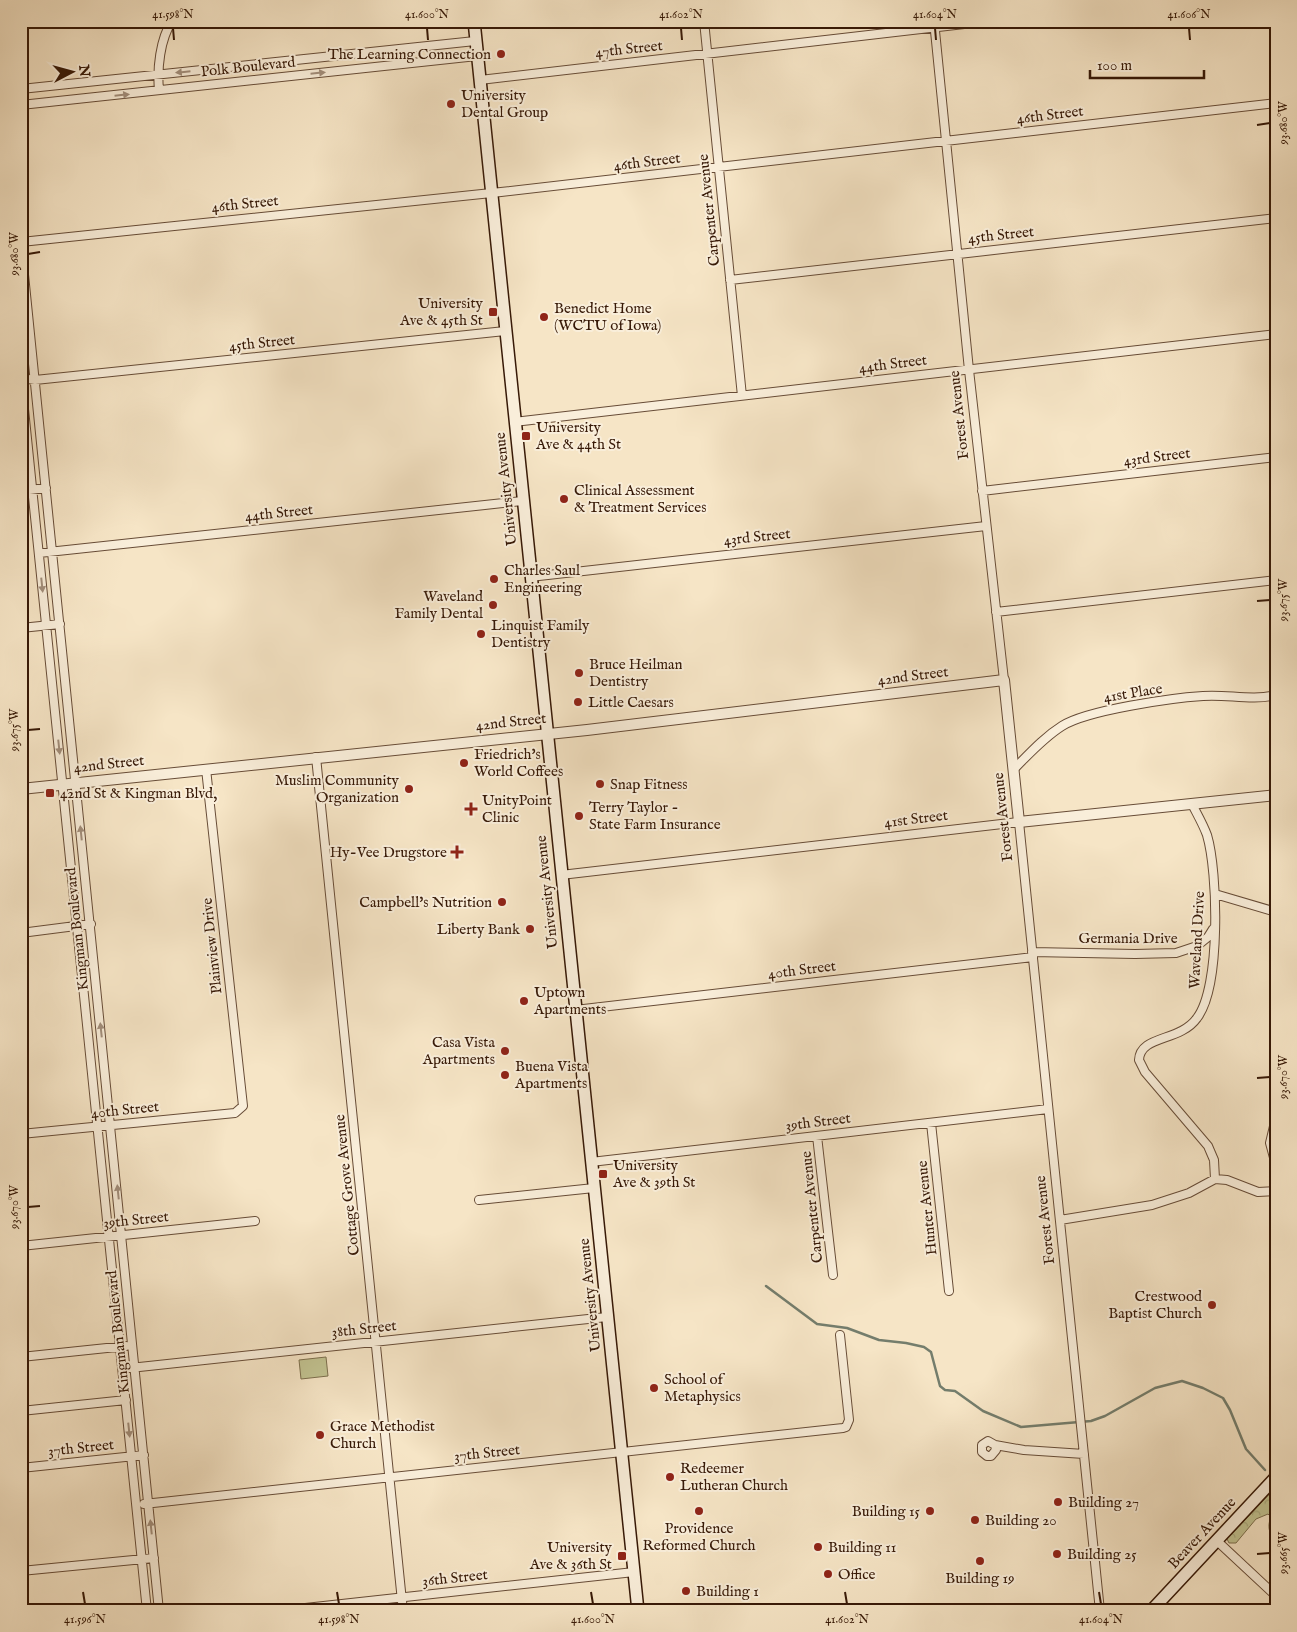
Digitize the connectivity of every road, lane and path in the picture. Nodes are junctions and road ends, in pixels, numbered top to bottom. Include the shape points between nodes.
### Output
1 (172, 21) edge
2 (474, 21) edge
3 (704, 21) edge
4 (990, 21) edge
5 (934, 24) edge
6 (476, 41) junction
7 (707, 54) junction
8 (477, 56) junction
9 (158, 75) junction
10 (480, 80) junction
11 (21, 89) edge
12 (159, 90) junction
13 (1276, 103) edge
14 (21, 106) edge
15 (946, 141) junction
16 (718, 167) junction
17 (491, 193) junction
18 (1276, 218) edge
19 (21, 243) edge
20 (958, 254) junction
21 (730, 280) junction
22 (505, 331) junction
23 (1276, 334) edge
24 (969, 370) junction
25 (21, 379) edge
26 (35, 380) junction
27 (742, 396) junction
28 (514, 422) junction
29 (1276, 457) edge
30 (46, 488) junction
31 (32, 490) junction
32 (21, 491) edge
33 (982, 491) junction
34 (522, 501) junction
35 (986, 526) junction
36 (52, 551) junction
37 (39, 553) junction
38 (530, 577) junction
39 (1276, 580) edge
40 (996, 612) junction
41 (60, 624) junction
42 (46, 625) junction
43 (21, 628) edge
44 (1004, 680) junction
45 (1276, 695) edge
46 (546, 734) junction
47 (316, 758) junction
48 (206, 769) junction
49 (1014, 770) junction
50 (76, 783) junction
51 (62, 784) junction
52 (21, 789) edge
53 (1276, 795) edge
54 (1192, 804) junction
55 (1019, 822) junction
56 (561, 875) junction
57 (1215, 894) junction
58 (1276, 912) edge
59 (91, 924) junction
60 (77, 926) junction
61 (1214, 928) junction
62 (21, 933) edge
63 (1032, 954) junction
64 (575, 1010) junction
65 (1048, 1109) junction
66 (231, 1113) joint
67 (1276, 1118) edge
68 (932, 1123) junction
69 (111, 1125) junction
70 (97, 1126) junction
71 (21, 1134) edge
72 (817, 1136) junction
73 (591, 1162) junction
74 (1276, 1165) edge
75 (1215, 1179) junction
76 (594, 1188) junction
77 (1276, 1191) edge
78 (479, 1200) dead end
79 (1060, 1220) junction
80 (254, 1221) dead end
81 (122, 1235) junction
82 (109, 1237) junction
83 (21, 1246) edge
84 (833, 1275) dead end
85 (949, 1291) dead end
86 (607, 1317) junction
87 (840, 1335) dead end
88 (377, 1342) junction
89 (133, 1345) junction
90 (121, 1346) junction
91 (21, 1357) edge
92 (135, 1368) junction
93 (123, 1369) junction
94 (126, 1400) junction
95 (21, 1411) edge
96 (995, 1445) dead end
97 (621, 1452) junction
98 (1084, 1454) junction
99 (144, 1455) junction
100 (132, 1456) junction
101 (21, 1468) edge
102 (390, 1477) junction
103 (1276, 1477) edge
104 (148, 1504) junction
105 (137, 1505) junction
106 (1216, 1540) junction
107 (154, 1558) junction
108 (142, 1559) junction
109 (21, 1571) edge
110 (634, 1572) junction
111 (1276, 1596) edge
112 (402, 1597) junction
113 (147, 1611) edge
114 (159, 1611) edge
115 (278, 1611) edge
116 (403, 1611) edge
117 (638, 1611) edge
118 (1100, 1611) edge
119 (1151, 1611) edge

1 - 9 street via 165,35
2 - 6 main road, University Avenue
3 - 7 street, Carpenter Avenue
4 - 5 street, 47th Street
5 - 7 street, 47th Street
5 - 15 street, Forest Avenue
6 - 8 main road, University Avenue
6 -> 9 street, Polk Boulevard
7 - 10 street, 47th Street
7 - 16 street, Carpenter Avenue
8 - 10 main road, University Avenue
12 -> 8 street, Polk Boulevard
9 - 11 street, Polk Boulevard
9 - 12 street
10 - 17 main road, University Avenue
14 -> 12 street, Polk Boulevard
13 - 15 street, 46th Street
15 - 16 street, 46th Street
15 - 20 street, Forest Avenue
16 - 17 street, 46th Street
16 - 21 street, Carpenter Avenue
17 - 19 street, 46th Street
17 - 22 main road, University Avenue
18 - 20 street, 45th Street
19 - 26 street, Kingman Boulevard
20 - 21 street, 45th Street
20 - 24 street, Forest Avenue
21 - 27 street, Carpenter Avenue
22 - 26 street, 45th Street
22 - 28 main road, University Avenue
23 - 24 street, 44th Street
24 - 27 street, 44th Street
24 - 33 street, Forest Avenue
25 - 26 street, 45th Street
25 - 31 street, Kingman Boulevard
26 - 30 street, Kingman Boulevard
27 - 28 street, 44th Street
28 - 34 main road, University Avenue
29 - 33 street, 43rd Street
30 - 31 street
30 - 36 street, Kingman Boulevard
31 - 32 street
31 - 37 street, Kingman Boulevard
33 - 35 street, Forest Avenue
34 - 36 street, 44th Street
34 - 38 main road, University Avenue
35 - 38 street, 43rd Street
35 - 40 street, Forest Avenue
36 - 37 street, 44th Street
36 - 41 street, Kingman Boulevard
37 -> 42 street, Kingman Boulevard
38 - 46 main road, University Avenue
39 - 40 street
40 - 44 street, Forest Avenue
41 - 42 street
41 - 50 street, Kingman Boulevard
42 - 43 street
42 -> 51 street, Kingman Boulevard
44 - 46 street, 42nd Street
44 - 49 street, Forest Avenue
45 - 49 street, 41st Place via 1247,698 1203,696 1095,713 1063,725 1044,738
46 - 47 street, 42nd Street
46 - 56 main road, University Avenue
47 - 48 street, 42nd Street
47 - 88 street, Cottage Grove Avenue
48 - 50 street, 42nd Street
48 - 66 street, Plainview Drive via 243,1101 240,1110
49 - 55 street, Forest Avenue
50 - 51 street, 42nd Street
59 -> 50 street, Kingman Boulevard
51 - 52 street, 42nd Street
51 - 60 street, Kingman Boulevard
53 - 54 street, 41st Street
54 - 55 street, 41st Street
54 - 57 street, Waveland Drive via 1207,836
55 - 56 street, 41st Street
55 - 63 street, Forest Avenue
56 - 64 main road, University Avenue
57 - 58 street
57 - 61 street, Waveland Drive
59 - 60 street
69 -> 59 street, Kingman Boulevard
60 - 62 street
60 - 70 street, Kingman Boulevard
61 - 63 street, Germania Drive via 1197,946 1176,953
61 - 75 street, Waveland Drive via 1209,991 1203,1010 1188,1028 1143,1047 1139,1060 1145,1072 1208,1146 1214,1160
63 - 64 street, 40th Street
63 - 65 street, Forest Avenue
64 - 73 main road, University Avenue
65 - 68 street, 39th Street
65 - 79 street, Forest Avenue
66 - 69 street, 40th Street
67 - 74 street via 1270,1143
68 - 72 street, 39th Street
68 - 85 street, Hunter Avenue
69 - 70 street, 40th Street
81 -> 69 street, Kingman Boulevard
70 - 71 street, 40th Street
70 - 82 street, Kingman Boulevard
72 - 73 street, 39th Street
72 - 84 street, Carpenter Avenue
73 - 76 main road, University Avenue
75 - 77 street via 1227,1180 1258,1192
75 - 79 street via 1152,1205
76 - 78 street
76 - 86 main road, University Avenue
79 - 98 street, Forest Avenue
80 - 81 street, 39th Street
81 - 82 street, 39th Street
81 - 89 street, Kingman Boulevard
82 - 83 street, 39th Street
82 - 90 street, Kingman Boulevard
86 - 88 street, 38th Street
86 - 97 main road, University Avenue
87 - 97 street, 37th Street via 849,1420 846,1427
88 - 92 street, 38th Street
88 - 102 street, Cottage Grove Avenue
89 - 90 street
89 - 92 street, Kingman Boulevard
90 - 91 street
90 - 93 street, Kingman Boulevard
92 - 93 street, 38th Street
92 - 99 street, Kingman Boulevard
93 - 94 street, Kingman Boulevard
94 - 95 street
94 -> 100 street, Kingman Boulevard
96 - 98 street
97 - 102 street, 37th Street
97 - 110 main road, University Avenue
98 - 118 street, Forest Avenue
99 - 100 street, 37th Street
99 - 104 street, Kingman Boulevard
100 - 101 street, 37th Street
100 - 105 street, Kingman Boulevard
102 - 104 street, 37th Street
102 - 112 street, Cottage Grove Avenue
103 - 106 main road, Beaver Avenue
104 - 105 street, 37th Street
107 -> 104 street, Kingman Boulevard
105 - 108 street, Kingman Boulevard
106 - 111 street
106 - 119 main road, Beaver Avenue
107 - 108 street
107 - 114 street, Kingman Boulevard
108 - 109 street
108 - 113 street, Kingman Boulevard
110 - 112 street, 36th Street
110 - 117 main road, University Avenue
112 - 115 street, 36th Street
112 - 116 street, Cottage Grove Avenue

